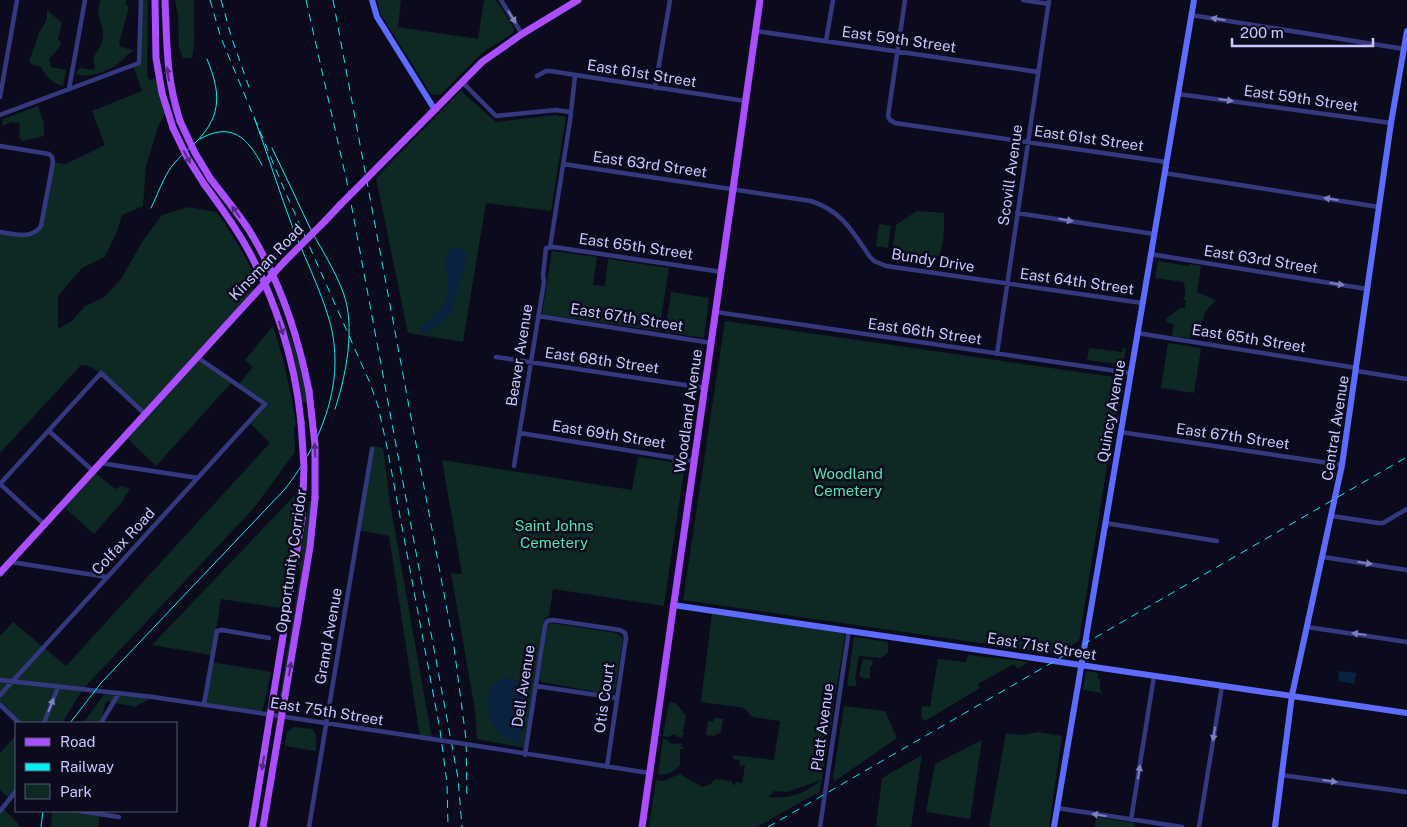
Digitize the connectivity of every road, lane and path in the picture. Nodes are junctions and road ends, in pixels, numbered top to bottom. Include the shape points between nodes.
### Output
1 (17, 0) edge
2 (84, 0) edge
3 (141, 0) edge
4 (155, 0) edge
5 (165, 0) edge
6 (372, 0) edge
7 (501, 0) edge
8 (578, 0) edge
9 (670, 0) edge
10 (760, 0) edge
11 (832, 0) edge
12 (905, 0) edge
13 (1024, 0) edge
14 (1194, 0) edge
15 (1049, 2) edge
16 (1191, 15) junction
17 (756, 31) junction
18 (1407, 31) edge
19 (522, 34) junction
20 (826, 41) junction
21 (1404, 49) junction
22 (896, 52) junction
23 (0, 55) edge
24 (7, 56) junction
25 (1038, 72) junction
26 (537, 76) dead end
27 (575, 76) junction
28 (462, 82) junction
29 (655, 88) junction
30 (69, 89) junction
31 (1178, 94) junction
32 (0, 96) edge
33 (745, 101) junction
34 (435, 110) junction
35 (570, 112) junction
36 (0, 115) edge
37 (1391, 123) junction
38 (1028, 142) junction
39 (0, 146) edge
40 (1166, 162) junction
41 (563, 164) junction
42 (1164, 173) junction
43 (733, 189) junction
44 (1380, 207) junction
45 (1017, 213) junction
46 (0, 232) edge
47 (1154, 234) junction
48 (548, 247) junction
49 (1150, 254) junction
50 (722, 272) junction
51 (271, 275) junction
52 (264, 283) junction
53 (1008, 284) junction
54 (1367, 289) junction
55 (1142, 303) junction
56 (716, 312) junction
57 (538, 316) junction
58 (1137, 333) junction
59 (712, 343) junction
60 (997, 354) junction
61 (197, 357) junction
62 (496, 357) dead end
63 (531, 362) junction
64 (1357, 369) junction
65 (1130, 373) junction
66 (1407, 379) edge
67 (705, 388) junction
68 (145, 414) junction
69 (49, 431) junction
70 (1120, 432) junction
71 (520, 433) junction
72 (372, 449) dead end
73 (694, 461) junction
74 (100, 463) junction
75 (1342, 465) junction
76 (514, 466) dead end
77 (93, 471) junction
78 (198, 478) junction
79 (0, 484) edge
80 (1407, 509) edge
81 (1332, 516) junction
82 (1105, 523) junction
83 (44, 524) junction
84 (1217, 540) dead end
85 (1323, 557) junction
86 (11, 562) junction
87 (1407, 570) edge
88 (0, 573) edge
89 (107, 577) junction
90 (673, 605) junction
91 (547, 621) joint
92 (1307, 627) junction
93 (848, 630) junction
94 (269, 638) dead end
95 (1407, 642) edge
96 (1081, 664) junction
97 (1154, 676) junction
98 (0, 680) edge
99 (12, 682) junction
100 (536, 686) junction
101 (1222, 686) junction
102 (58, 687) junction
103 (119, 693) junction
104 (0, 695) edge
105 (1292, 695) junction
106 (616, 698) junction
107 (204, 704) junction
108 (0, 705) edge
109 (1407, 713) edge
110 (271, 715) junction
111 (281, 717) junction
112 (18, 722) edge
113 (44, 722) edge
114 (102, 722) edge
115 (326, 724) junction
116 (525, 755) junction
117 (607, 767) junction
118 (649, 773) junction
119 (1282, 775) junction
120 (15, 792) edge
121 (1407, 792) edge
122 (1057, 808) junction
123 (0, 811) edge
124 (92, 812) edge
125 (119, 817) dead end
126 (1131, 820) junction
127 (252, 827) edge
128 (263, 827) edge
129 (309, 827) edge
130 (642, 827) edge
131 (820, 827) edge
132 (1054, 827) edge
133 (1182, 827) edge
134 (1199, 827) edge
135 (1275, 827) edge

1 - 24 street
2 - 30 street
3 - 30 street via 140,63
4 -> 52 main road, Opportunity Corridor, bridge via 156,58 173,128 187,158 244,242
51 -> 5 main road, Opportunity Corridor, bridge via 248,230 195,153 180,121 167,65
6 - 34 street via 377,17
7 -> 19 street
8 - 19 main road, Kinsman Road
9 - 29 street
10 - 17 main road, Woodland Avenue
11 - 20 street
12 - 22 street
13 - 15 street
14 - 16 street, Quincy Avenue
15 - 25 street, Scovill Avenue
21 -> 16 street
16 - 31 street, Quincy Avenue
17 - 20 street, East 59th Street
17 - 33 main road, Woodland Avenue
18 - 21 street, Central Avenue
19 - 28 main road, Kinsman Road via 490,55
20 - 22 street, East 59th Street
21 - 37 street, Central Avenue
22 - 25 street, East 59th Street
22 - 38 street, East 61st Street via 890,120
23 - 24 street
24 - 32 street
25 - 38 street, Scovill Avenue
26 - 27 street, East 61st Street via 550,71
27 - 29 street, East 61st Street
27 - 35 street, Beaver Avenue
28 - 34 main road, Kinsman Road
28 - 35 street via 497,116 556,110
29 - 33 street, East 61st Street
30 - 36 street
31 -> 37 street, East 59th Street
31 - 40 street, Quincy Avenue
33 - 43 main road, Woodland Avenue
34 - 51 main road, Kinsman Road, bridge
35 - 41 street, Beaver Avenue
37 - 44 street, Central Avenue
38 - 40 street, East 61st Street
38 - 45 street, Scovill Avenue
39 - 46 street via 52,157 41,226 32,235
40 - 42 street, Quincy Avenue
41 - 43 street, East 63rd Street
41 - 48 street, Beaver Avenue
44 -> 42 street
42 - 47 street, Quincy Avenue
43 - 50 main road, Woodland Avenue
43 - 53 street, Bundy Drive via 823,204 842,218 874,261 886,266
44 - 54 street, Central Avenue
45 -> 47 street
45 - 53 street, Scovill Avenue
47 - 49 street, Quincy Avenue
48 - 50 street, East 65th Street
48 - 57 street, Beaver Avenue
49 -> 54 street, East 63rd Street
49 - 55 street, Quincy Avenue
50 - 56 main road, Woodland Avenue
51 - 52 main road, Kinsman Road
111 -> 51 main road, Opportunity Corridor, bridge via 312,538 315,446 309,391 295,334
52 - 61 main road, Kinsman Road
52 -> 110 main road, Opportunity Corridor, bridge via 287,347 297,389 304,468 302,519
53 - 55 street, East 64th Street
53 - 60 street, Scovill Avenue
54 - 64 street, Central Avenue
55 - 58 street, Quincy Avenue
56 - 59 main road, Woodland Avenue
56 - 60 street, East 66th Street
57 - 59 street, East 67th Street
57 - 63 street, Beaver Avenue
58 - 64 street, East 65th Street
58 - 65 street, Quincy Avenue
59 - 67 main road, Woodland Avenue
60 - 65 street, East 66th Street
61 - 68 main road, Kinsman Road
61 - 78 street, Colfax Road via 265,404
62 - 63 street, East 68th Street
63 - 67 street, East 68th Street
63 - 71 street, Beaver Avenue
64 - 66 street, East 65th Street
64 - 75 street, Central Avenue
65 - 70 street, Quincy Avenue
67 - 73 main road, Woodland Avenue
68 - 69 street via 102,373
68 - 74 main road, Kinsman Road
69 - 77 street
69 - 79 street
70 - 75 street, East 67th Street
70 - 82 street, Quincy Avenue
71 - 73 street, East 69th Street
71 - 76 street, Beaver Avenue
72 - 115 street, Grand Avenue
73 - 90 main road, Woodland Avenue
74 - 77 main road, Kinsman Road
74 - 78 street
75 - 81 street, Central Avenue
77 - 83 main road, Kinsman Road
78 - 89 street, Colfax Road
79 - 83 street
80 - 81 street via 1378,523
81 - 85 street, Central Avenue
82 - 84 street
82 - 96 street, Quincy Avenue
83 - 86 main road, Kinsman Road
85 -> 87 street
85 - 92 street, Central Avenue
86 - 88 main road, Kinsman Road
86 - 89 street
89 - 99 street, Colfax Road
90 - 93 street, East 71st Street
90 - 118 main road, Woodland Avenue
91 - 100 street, Dell Avenue
91 - 106 street, Otis Court via 625,633
95 -> 92 street
92 - 105 street, Central Avenue
93 - 96 street, East 71st Street
93 - 131 street, Platt Avenue
94 - 107 street via 217,631
96 - 97 street, East 71st Street
96 - 122 street, Quincy Avenue
97 - 101 street, East 71st Street
126 -> 97 street
98 - 99 street, East 75th Street
99 - 102 street, East 75th Street
99 - 104 street, Colfax Road
100 - 106 street
100 - 116 street, Dell Avenue
101 - 105 street, East 71st Street
101 -> 134 street
102 - 103 street, East 75th Street
113 -> 102 street
103 - 107 street, East 75th Street
103 - 114 street
105 - 109 street, East 71st Street
105 - 119 street, Central Avenue
106 - 117 street, Otis Court
107 - 110 street, East 75th Street
108 - 112 street
110 - 111 street, East 75th Street
110 -> 127 main road, Opportunity Corridor
111 - 115 street, East 75th Street
111 - 128 main road, Opportunity Corridor
115 - 116 street, East 75th Street, bridge
115 - 129 street, Grand Avenue
116 - 117 street, East 75th Street
117 - 118 street, East 75th Street
118 - 130 main road, Woodland Avenue
119 -> 121 street
119 - 135 street, Central Avenue
120 - 123 street
126 -> 122 street
122 - 132 street, Quincy Avenue
124 - 125 street
126 - 133 street

